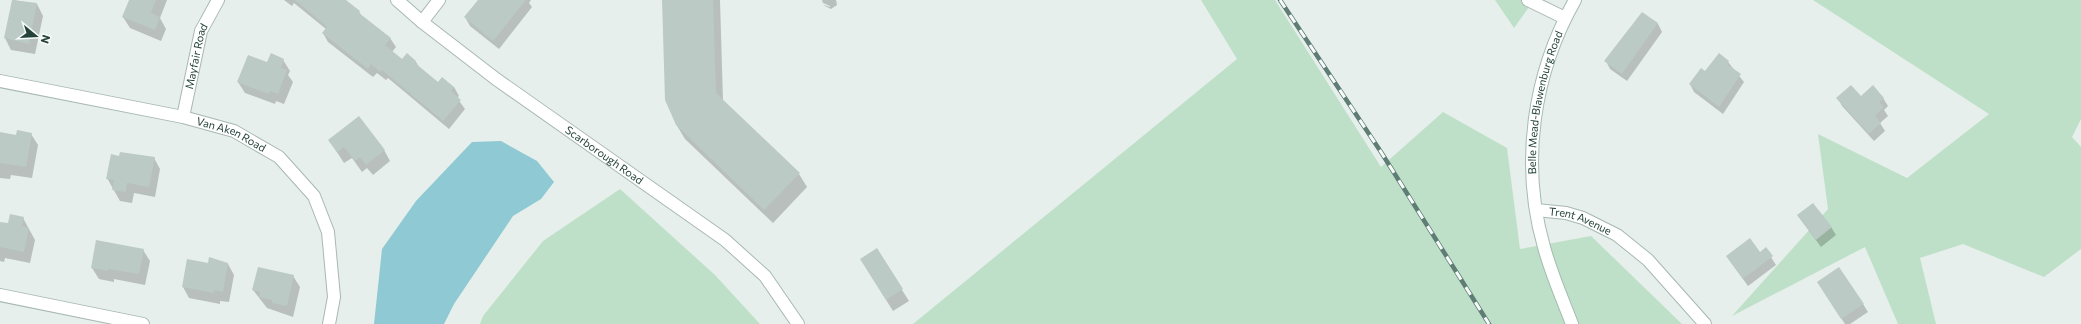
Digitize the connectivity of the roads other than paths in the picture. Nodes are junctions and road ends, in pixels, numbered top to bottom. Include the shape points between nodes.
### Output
1 (218, 0) edge
2 (397, 0) edge
3 (439, 0) edge
4 (1528, 0) edge
5 (1576, 0) edge
6 (1565, 18) junction
7 (422, 22) junction
8 (0, 81) edge
9 (182, 117) junction
10 (1536, 210) junction
11 (0, 296) edge
12 (143, 324) edge
13 (329, 324) edge
14 (798, 324) edge
15 (1572, 324) edge
16 (1706, 324) edge

1 - 9 street, Mayfair Road via 201,31
2 - 7 street, Scarborough Road
3 - 7 street
4 - 6 street
5 - 6 street, Belle Mead-Blawenburg Road
6 - 10 street, Belle Mead-Blawenburg Road via 1550,54 1534,126 1532,180
7 - 14 street, Scarborough Road via 496,78 725,240 765,276
8 - 9 street, Van Aken Road
9 - 13 street, Van Aken Road via 234,131 279,157 314,196 328,232 334,297
10 - 15 street, Trent Avenue via 1552,275
10 - 16 street, Trent Avenue via 1566,213 1583,218 1617,235 1648,260
11 - 12 street

